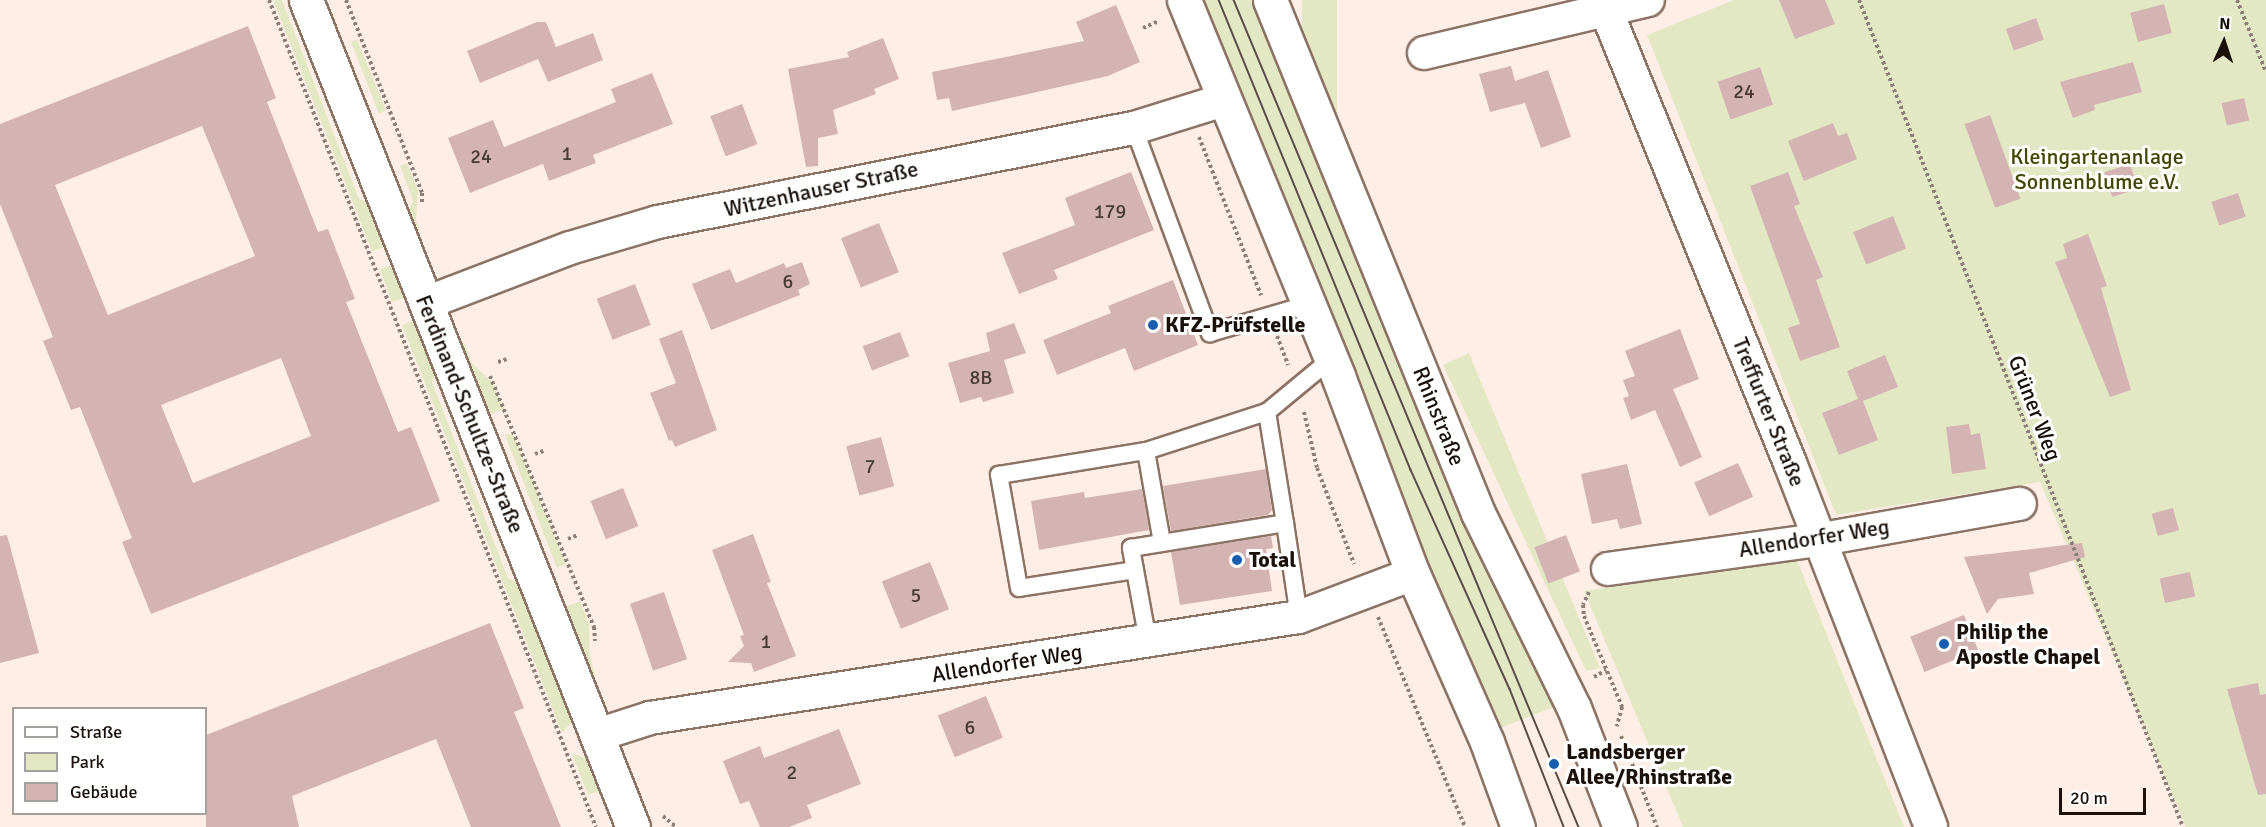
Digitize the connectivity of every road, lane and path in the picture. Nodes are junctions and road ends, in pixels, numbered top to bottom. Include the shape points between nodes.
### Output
1 (269, 0) edge
2 (306, 0) edge
3 (1270, 0) edge
4 (1648, 0) edge
5 (1859, 0) edge
6 (2237, 0) edge
7 (1604, 6) edge
8 (1173, 10) edge
9 (1143, 28) dead end
10 (1424, 53) dead end
11 (2266, 72) edge
12 (1224, 100) junction
13 (1134, 128) junction
14 (426, 303) junction
15 (1308, 304) junction
16 (507, 359) dead end
17 (1331, 359) junction
18 (498, 362) dead end
19 (1266, 412) junction
20 (543, 451) dead end
21 (1146, 451) junction
22 (534, 454) dead end
23 (2020, 504) dead end
24 (1285, 523) junction
25 (578, 535) dead end
26 (568, 539) dead end
27 (1817, 540) junction
28 (1162, 543) junction
29 (1608, 568) joint
30 (1135, 570) junction
31 (1413, 574) junction
32 (1367, 593) junction
33 (1299, 617) junction
34 (1148, 641) junction
35 (1606, 670) junction
36 (1587, 681) dead end
37 (1617, 726) dead end
38 (597, 735) junction
39 (596, 827) edge
40 (633, 827) edge
41 (1465, 827) edge
42 (1518, 827) edge
43 (1620, 827) edge
44 (1931, 827) edge
45 (2183, 827) edge

1 - 39 path
2 - 14 main road, Ferdinand-Schultze-Straße
3 - 43 main road, Rhinstraße via 1478,513 1574,708
4 - 7 street
5 - 45 path, Grüner Weg
6 - 11 path
7 - 10 street
7 - 27 street, Treffurter Straße via 1790,463
8 - 9 path
8 - 12 main road
12 - 13 street, Witzenhauser Straße
12 - 15 main road
13 - 14 street, Witzenhauser Straße via 658,222 559,252
13 - 15 lane via 1210,333
14 - 38 main road, Ferdinand-Schultze-Straße
15 - 17 main road
16 - 18 path
17 - 19 lane
17 - 31 main road
19 - 21 lane
19 - 24 lane
20 - 22 path
21 - 28 lane
21 - 30 lane via 999,475 1019,588
23 - 27 street, Allendorfer Weg
24 - 28 lane
24 - 33 lane
25 - 26 path
27 - 29 street, Allendorfer Weg
27 - 44 street, Treffurter Straße
28 - 30 lane via 1131,548
29 - 35 path via 1590,587 1583,604 1589,633
30 - 34 lane
31 - 32 street, Allendorfer Weg
31 - 42 main road via 1487,742
32 - 33 street, Allendorfer Weg
32 - 41 path via 1398,658
33 - 34 street, Allendorfer Weg
34 - 38 street, Allendorfer Weg via 650,718
35 - 36 path
35 - 37 path via 1622,707
38 - 40 main road, Ferdinand-Schultze-Straße

